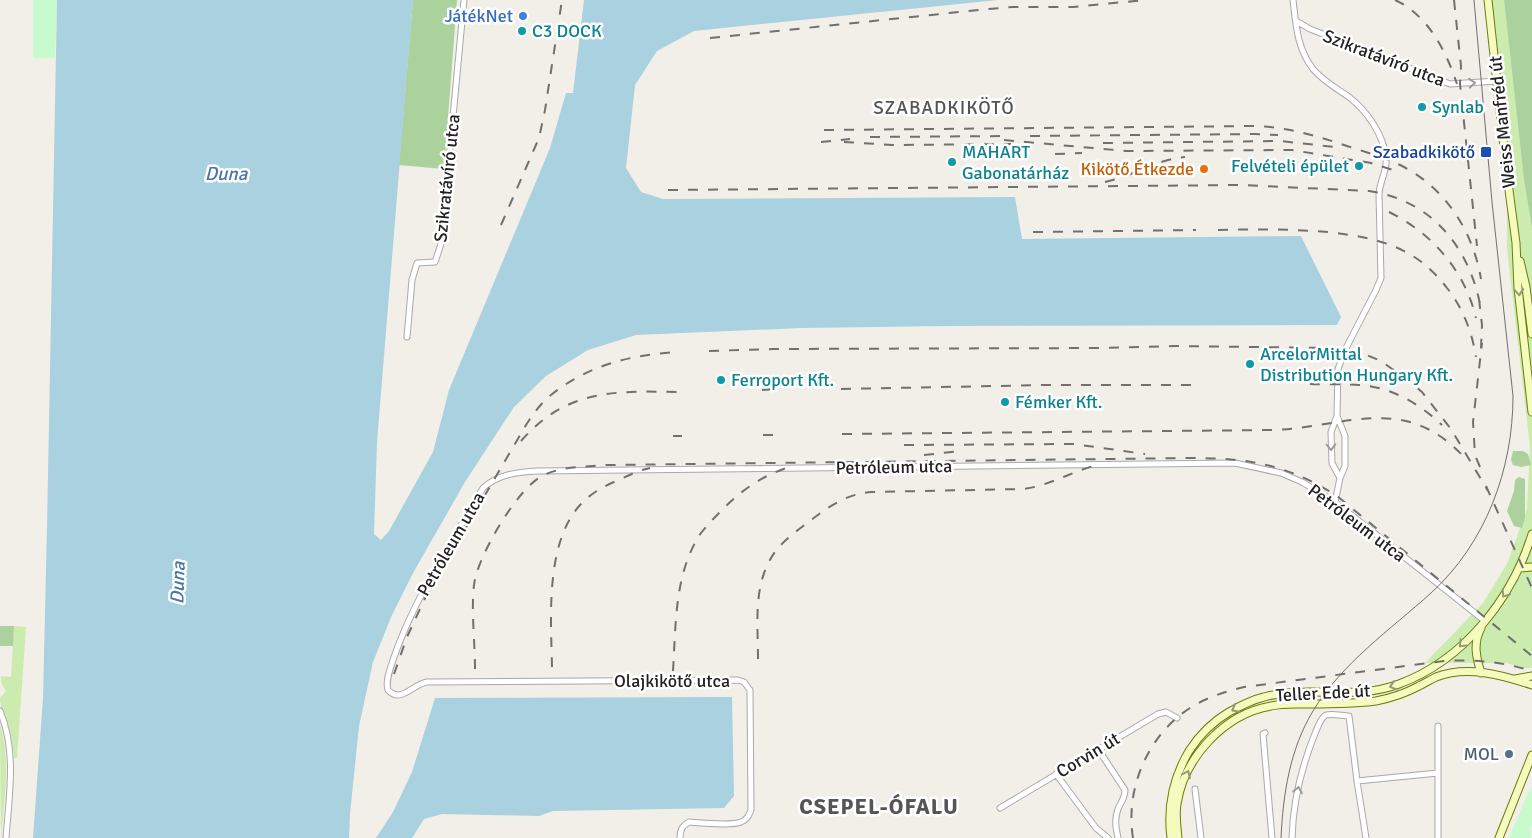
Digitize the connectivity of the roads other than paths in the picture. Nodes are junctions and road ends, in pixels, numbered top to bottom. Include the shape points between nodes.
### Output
1 (464, 0) edge
2 (1293, 0) edge
3 (1488, 0) edge
4 (1296, 22) junction
5 (1497, 81) junction
6 (1516, 243) junction
7 (1532, 326) edge
8 (1532, 334) edge
9 (407, 337) dead end
10 (1528, 378) junction
11 (1532, 385) edge
12 (1531, 402) edge
13 (1532, 412) edge
14 (1337, 416) junction
15 (1340, 478) junction
16 (1335, 502) junction
17 (1532, 534) edge
18 (1532, 567) edge
19 (1519, 568) junction
20 (1485, 621) junction
21 (1481, 672) junction
22 (1532, 676) edge
23 (1512, 680) junction
24 (1530, 685) edge
25 (388, 690) joint
26 (0, 711) edge
27 (1177, 718) dead end
28 (1438, 726) dead end
29 (1265, 733) dead end
30 (1098, 749) junction
31 (1532, 755) edge
32 (1438, 773) junction
33 (1056, 774) junction
34 (1356, 781) junction
35 (1195, 789) dead end
36 (1000, 808) dead end
37 (6, 838) edge
38 (680, 838) edge
39 (1108, 838) edge
40 (1118, 838) edge
41 (1171, 838) edge
42 (1178, 838) edge
43 (1201, 838) edge
44 (1272, 838) edge
45 (1292, 838) edge
46 (1366, 838) edge
47 (1438, 838) edge
48 (1499, 838) edge

1 - 9 street, Szikratávíró utca via 441,244 435,262 417,263 412,280
2 - 4 street
3 - 5 main road, Weiss Manfréd út
4 -> 5 street, Szikratávíró utca via 1446,82
4 - 14 street via 1300,46 1311,66 1367,115 1377,131 1386,159 1378,195 1381,278 1338,369
5 - 6 main road, Weiss Manfréd út
6 - 7 main road, Weiss Manfréd út
6 -> 10 main road, Weiss Manfréd út
7 - 8 main road, Weiss Manfréd út
10 - 11 street
10 - 12 main road, Weiss Manfréd út
12 - 13 main road, Weiss Manfréd út
14 - 15 street via 1344,436 1345,466
14 -> 15 street via 1331,432 1332,463
15 - 16 street
16 - 20 street, Petróleum utca
16 - 25 street, Petróleum utca via 1281,473 1234,463 538,471 508,475 482,488 420,595 393,661
17 - 19 main road
18 - 19 main road
19 -> 20 main road
20 - 21 main road via 1476,642
20 -> 41 main road, Teller Ede út via 1444,661 1398,685 1374,691 1264,697 1218,718 1200,734 1172,789
21 - 23 main road
42 -> 21 main road, Teller Ede út via 1177,805 1185,776 1196,756 1220,730 1235,720 1270,706 1367,702 1400,694 1451,672
22 - 23 main road
23 - 24 main road
25 - 38 street, Olajkikötő utca via 391,694 401,695 427,682 744,682 750,690 751,810 742,822 689,822 680,831
26 - 37 street via 11,761
27 - 30 street, Corvin út via 1166,712 1158,714
28 - 32 street
29 - 44 street
30 - 33 street, Corvin út
30 - 40 street via 1125,790 1116,818
31 - 48 main road
32 - 34 street
32 - 47 street
33 - 36 street, Corvin út
33 - 39 street via 1096,828
45 -> 34 street via 1299,782 1317,728 1326,715 1349,716
34 - 46 street
35 - 43 street

